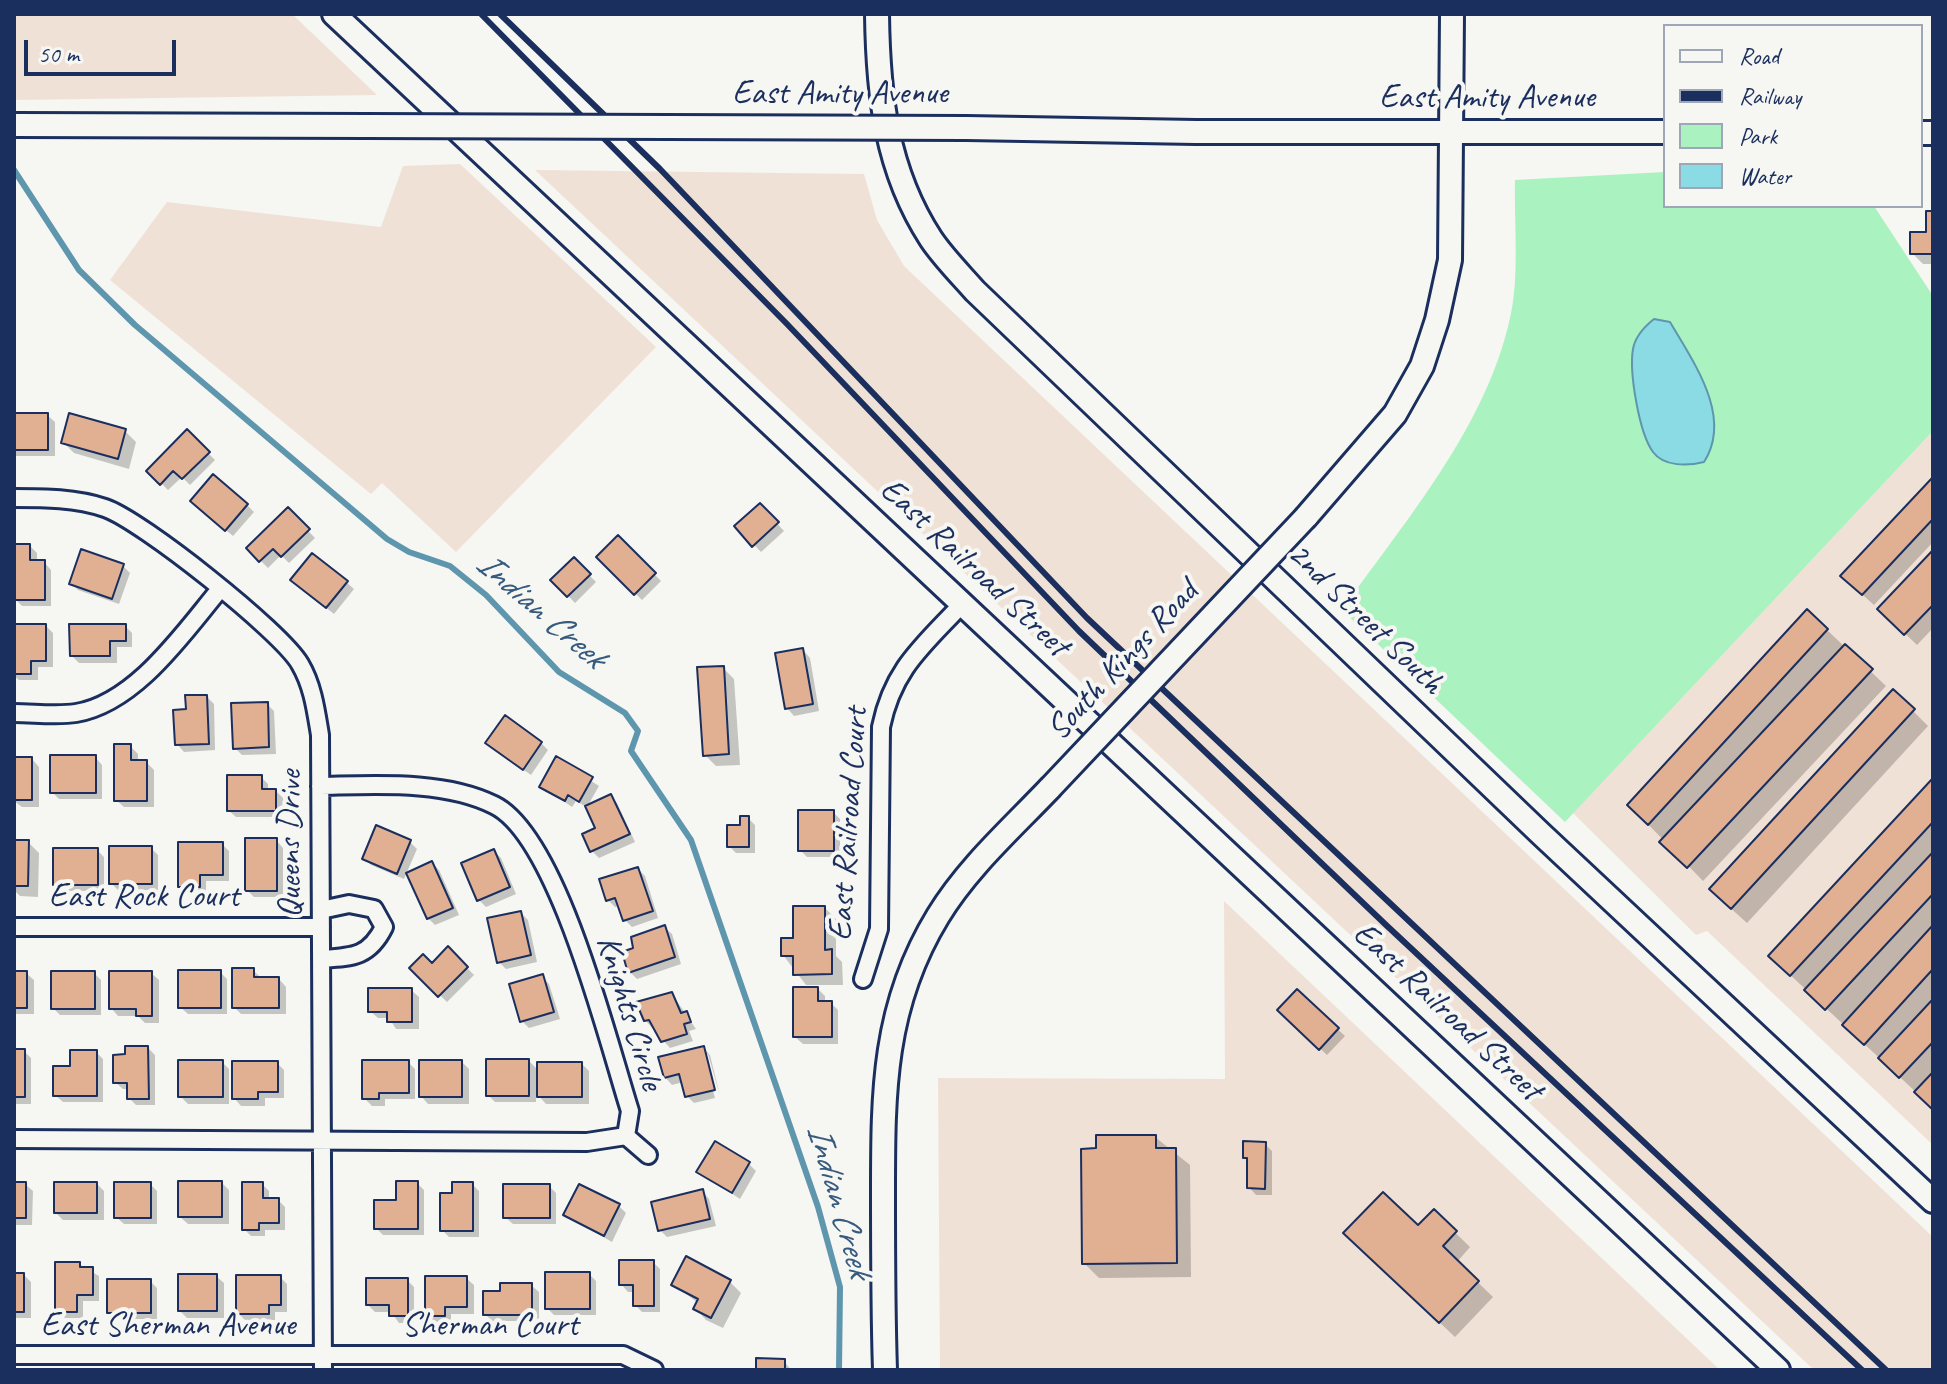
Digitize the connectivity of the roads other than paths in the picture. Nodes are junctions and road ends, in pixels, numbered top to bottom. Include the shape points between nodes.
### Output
1 (334, 14) edge
2 (877, 14) edge
3 (1452, 14) edge
4 (14, 125) edge
5 (1451, 132) junction
6 (1663, 132) edge
7 (14, 498) edge
8 (220, 589) junction
9 (963, 603) junction
10 (14, 713) edge
11 (320, 786) junction
12 (321, 918) junction
13 (14, 927) edge
14 (321, 959) junction
15 (863, 979) dead end
16 (626, 1136) junction
17 (14, 1139) edge
18 (322, 1141) junction
19 (648, 1155) dead end
20 (1933, 1201) edge
21 (14, 1355) edge
22 (323, 1363) edge
23 (654, 1370) edge
24 (885, 1370) edge
25 (1778, 1370) edge

1 - 9 street, East Railroad Street
2 - 20 street, 2nd Street South via 880,98 903,186 931,240 975,291
3 - 5 street, South Kings Road
4 - 5 street, East Amity Avenue, bridge
5 - 6 street, East Amity Avenue
5 - 24 street, South Kings Road, bridge via 1450,260 1422,366 1395,414 1306,517 974,869 939,915 914,961 894,1017 885,1070
7 - 8 street, Queens Drive via 72,500 107,508 141,527
8 - 10 street via 144,678 116,696 78,713
8 - 11 street, Queens Drive via 274,632 300,663 320,735
9 - 15 street, East Railroad Court via 901,670 887,696 881,727 879,929
9 - 25 street, East Railroad Street
11 - 12 street, Queens Drive
11 - 16 street, Knights Circle via 452,791 495,805 519,823 562,900 630,1111
12 - 13 street, East Rock Court
12 - 14 street, Queens Drive
12 - 14 street via 349,904 374,909 384,927 375,946 351,957
14 - 18 street, Queens Drive
16 - 18 street, Knights Circle via 587,1142
16 - 19 street
17 - 18 street, Knights Circle
18 - 22 street, Queens Drive
21 - 22 street, East Sherman Avenue
22 - 23 street, Sherman Court via 623,1355

